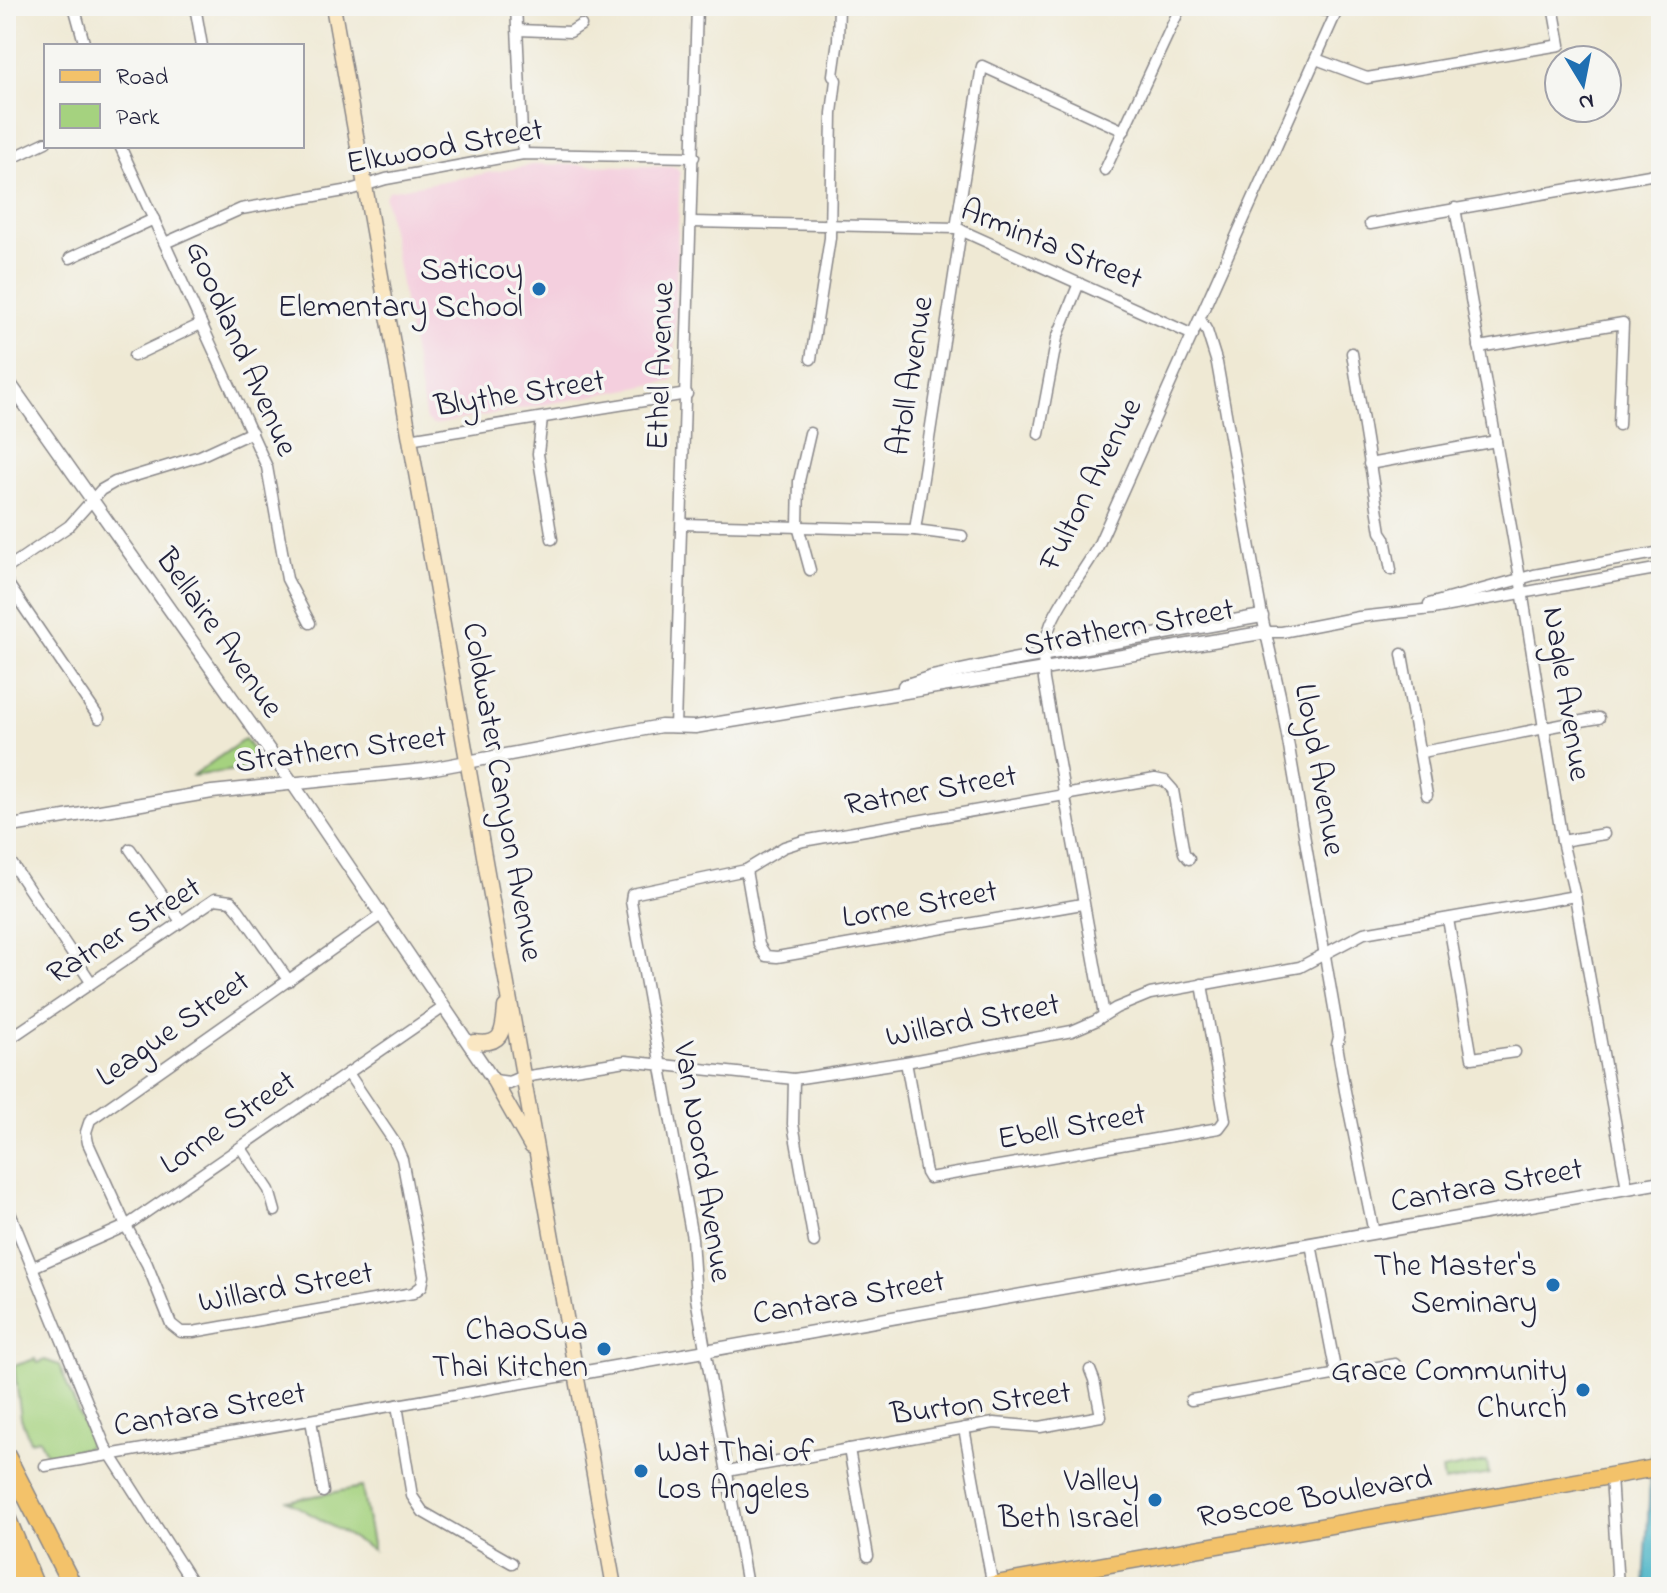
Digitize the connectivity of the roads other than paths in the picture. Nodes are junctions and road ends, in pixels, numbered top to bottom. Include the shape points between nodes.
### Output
1 (74, 6) edge
2 (195, 6) edge
3 (333, 6) edge
4 (516, 6) edge
5 (697, 6) edge
6 (839, 6) edge
7 (1181, 6) edge
8 (1296, 6) edge
9 (1553, 6) edge
10 (1338, 9) edge
11 (581, 25) dead end
12 (518, 30) junction
13 (84, 44) edge
14 (202, 44) edge
15 (1316, 59) junction
16 (1124, 131) junction
17 (44, 143) edge
18 (121, 148) edge
19 (523, 154) junction
20 (694, 157) junction
21 (6, 161) edge
22 (1105, 170) dead end
23 (1661, 173) edge
24 (364, 186) junction
25 (1455, 208) junction
26 (154, 219) junction
27 (692, 222) junction
28 (829, 224) junction
29 (1370, 224) dead end
30 (958, 229) junction
31 (165, 243) junction
32 (70, 258) dead end
33 (1079, 283) junction
34 (1200, 319) junction
35 (201, 324) junction
36 (1193, 335) junction
37 (1479, 347) junction
38 (1352, 353) dead end
39 (134, 356) dead end
40 (811, 359) dead end
41 (6, 378) edge
42 (687, 394) junction
43 (542, 418) junction
44 (1619, 425) dead end
45 (252, 432) junction
46 (810, 433) dead end
47 (1039, 434) dead end
48 (409, 439) junction
49 (1496, 441) junction
50 (1369, 464) junction
51 (91, 501) junction
52 (682, 524) junction
53 (798, 526) junction
54 (915, 530) junction
55 (962, 536) dead end
56 (552, 539) dead end
57 (1661, 552) edge
58 (1661, 568) edge
59 (6, 569) edge
60 (810, 570) dead end
61 (1391, 570) dead end
62 (1520, 578) junction
63 (6, 581) edge
64 (1523, 593) junction
65 (1396, 613) junction
66 (1262, 616) junction
67 (310, 623) dead end
68 (1267, 632) junction
69 (1044, 654) junction
70 (1402, 654) dead end
71 (1043, 670) junction
72 (871, 696) junction
73 (99, 718) dead end
74 (1599, 718) dead end
75 (675, 727) junction
76 (1545, 727) junction
77 (1421, 752) junction
78 (467, 763) junction
79 (293, 784) junction
80 (1427, 795) dead end
81 (1064, 796) junction
82 (6, 827) edge
83 (1604, 834) dead end
84 (1562, 841) junction
85 (130, 849) dead end
86 (6, 855) edge
87 (1189, 859) dead end
88 (746, 870) junction
89 (632, 894) joint
90 (1575, 896) junction
91 (1082, 904) junction
92 (381, 915) junction
93 (1448, 919) junction
94 (180, 920) junction
95 (1324, 953) junction
96 (289, 981) junction
97 (91, 982) junction
98 (1202, 984) junction
99 (507, 987) junction
100 (444, 1007) junction
101 (1104, 1015) junction
102 (6, 1041) edge
103 (474, 1042) junction
104 (1515, 1052) dead end
105 (906, 1062) junction
106 (661, 1065) junction
107 (348, 1073) junction
108 (523, 1077) junction
109 (794, 1079) junction
110 (494, 1081) junction
111 (241, 1148) junction
112 (536, 1155) junction
113 (1660, 1182) edge
114 (1627, 1188) junction
115 (6, 1203) edge
116 (275, 1211) dead end
117 (126, 1226) junction
118 (1374, 1233) junction
119 (814, 1242) dead end
120 (1311, 1244) junction
121 (33, 1267) junction
122 (705, 1351) junction
123 (1395, 1364) dead end
124 (1090, 1370) dead end
125 (575, 1374) junction
126 (1336, 1374) junction
127 (1191, 1400) dead end
128 (397, 1405) junction
129 (311, 1420) junction
130 (964, 1428) junction
131 (849, 1449) junction
132 (111, 1454) junction
133 (6, 1456) edge
134 (45, 1466) dead end
135 (1655, 1468) edge
136 (727, 1471) junction
137 (1611, 1476) junction
138 (323, 1492) dead end
139 (6, 1517) edge
140 (6, 1536) edge
141 (6, 1554) edge
142 (868, 1556) dead end
143 (512, 1563) dead end
144 (746, 1580) dead end
145 (988, 1586) edge
146 (20, 1587) edge
147 (27, 1587) edge
148 (35, 1587) edge
149 (73, 1587) edge
150 (195, 1587) edge
151 (614, 1587) edge
152 (1618, 1587) edge

1 - 13 street
2 - 14 street
3 - 24 main road, Coldwater Canyon Avenue
4 - 12 street
5 - 20 street, Ethel Avenue
6 - 28 street
7 - 16 street
8 - 10 street
9 - 15 street via 1560,45 1367,78
10 - 15 street, Fulton Avenue
11 - 12 street via 570,32
12 - 19 street
15 - 34 street, Fulton Avenue
16 - 22 street
16 - 30 street, Atoll Avenue via 982,66
17 - 21 street
18 - 26 street, Goodland Avenue
19 - 20 street, Elkwood Street
19 - 24 street, Elkwood Street
20 - 27 street, Ethel Avenue
23 - 25 street
24 - 31 street, Elkwood Street via 241,209
24 - 48 main road, Coldwater Canyon Avenue
25 - 29 street
25 - 37 street, Nagle Avenue
26 - 31 street, Goodland Avenue
26 - 32 street
27 - 28 street, Arminta Street
27 - 42 street, Ethel Avenue
28 - 30 street, Arminta Street
28 - 40 street
30 - 33 street, Arminta Street
30 - 54 street, Atoll Avenue
31 - 35 street, Goodland Avenue
33 - 36 street, Arminta Street
33 - 47 street via 1057,338
34 - 36 street, Fulton Avenue
34 - 66 street, Lloyd Avenue via 1217,363
35 - 39 street
35 - 45 street, Goodland Avenue
36 - 69 street, Fulton Avenue via 1098,546 1053,613
37 - 44 street via 1623,323
37 - 49 street, Nagle Avenue
38 - 50 street
41 - 51 street, Bellaire Avenue
42 - 43 street, Blythe Street
42 - 52 street, Ethel Avenue
43 - 48 street, Blythe Street
43 - 56 street via 538,454
45 - 51 street via 200,456 129,476
45 - 67 street, Goodland Avenue via 267,467 287,579
46 - 53 street via 799,481
48 - 78 main road, Coldwater Canyon Avenue
49 - 50 street
49 - 62 street, Nagle Avenue
50 - 61 street
51 - 59 street via 69,526
51 - 79 street, Bellaire Avenue
52 - 53 street
52 - 75 street, Ethel Avenue
53 - 54 street
53 - 60 street
54 - 55 street
57 - 62 street, Strathern Street
58 - 64 street, Strathern Street
62 - 64 street, Nagle Avenue
62 - 65 street, Strathern Street
63 - 73 street
64 - 65 street, Strathern Street
64 - 76 street, Nagle Avenue
65 - 68 street, Strathern Street
66 - 68 street, Lloyd Avenue
66 - 69 street, Strathern Street
68 - 71 street, Strathern Street
68 - 95 street, Lloyd Avenue
69 - 71 street, Fulton Avenue
69 - 72 street, Strathern Street via 932,677
70 - 77 street
71 - 72 street, Strathern Street
71 - 81 street, Fulton Avenue
72 - 75 street, Strathern Street
74 - 76 street
75 - 78 street, Strathern Street
76 - 77 street
76 - 84 street, Nagle Avenue
77 - 80 street
78 - 79 street, Strathern Street
78 - 99 main road, Coldwater Canyon Avenue
79 - 82 street, Strathern Street
79 - 92 street, Bellaire Avenue
81 - 87 street, Ratner Street via 1165,781 1173,790
81 - 88 street, Ratner Street via 803,841
81 - 91 street, Fulton Avenue
83 - 84 street
84 - 90 street, Nagle Avenue
85 - 94 street
86 - 97 street
88 - 89 street, Ratner Street
88 - 91 street, Lorne Street via 759,945 766,956
89 - 106 street, Van Noord Avenue
90 - 93 street, Willard Street
90 - 114 street, Nagle Avenue
91 - 101 street, Fulton Avenue
92 - 96 street, League Street
92 - 100 street, Bellaire Avenue
93 - 95 street, Willard Street via 1364,933
93 - 104 street via 1472,1058
94 - 96 street, Ratner Street via 215,899 231,901
94 - 97 street, Ratner Street
95 - 98 street, Willard Street via 1300,967
95 - 118 street, Lloyd Avenue
96 - 117 street, League Street via 90,1120 88,1143
97 - 102 street, Ratner Street
98 - 101 street, Willard Street via 1150,994
98 - 105 street, Ebell Street via 1223,1125 1219,1128 929,1178
99 - 103 main road via 503,1031 493,1042
99 - 108 main road, Coldwater Canyon Avenue
100 - 103 street
100 - 107 street, Lorne Street
100 - 110 street, Bellaire Avenue
101 - 105 street, Willard Street via 1072,1031
103 - 108 street via 501,1076
105 - 109 street, Willard Street
106 - 108 street, Willard Street via 610,1062
106 - 109 street, Willard Street
106 - 122 street, Van Noord Avenue via 692,1238
107 - 111 street, Lorne Street
107 - 117 street, Willard Street via 402,1159 424,1276 413,1293 181,1332 171,1324
108 - 110 street via 509,1083
108 - 112 main road, Coldwater Canyon Avenue
109 - 119 street via 793,1124
110 - 112 main road
111 - 116 street via 269,1190
111 - 117 street, Lorne Street
112 - 125 main road, Coldwater Canyon Avenue
113 - 114 street, Cantara Street
114 - 118 street, Cantara Street
115 - 121 street
117 - 121 street, Lorne Street
118 - 120 street, Cantara Street
120 - 122 street, Cantara Street
120 - 126 street
121 - 132 street
122 - 125 street, Cantara Street
122 - 136 street, Van Noord Avenue
123 - 126 street
124 - 130 street, Burton Street via 1101,1416 1040,1427 994,1423
125 - 128 street, Cantara Street
125 - 151 main road, Coldwater Canyon Avenue
126 - 127 street
128 - 129 street, Cantara Street
128 - 143 street via 416,1504
129 - 132 street, Cantara Street
129 - 138 street
130 - 131 street, Burton Street
130 - 145 street
131 - 136 street, Burton Street
131 - 142 street
132 - 134 street, Cantara Street
132 - 150 street
133 - 149 highway
135 - 137 main road, Roscoe Boulevard
136 - 144 street, Van Noord Avenue
137 - 145 main road, Roscoe Boulevard
137 - 152 street
139 - 148 highway
140 - 147 highway
141 - 146 highway

